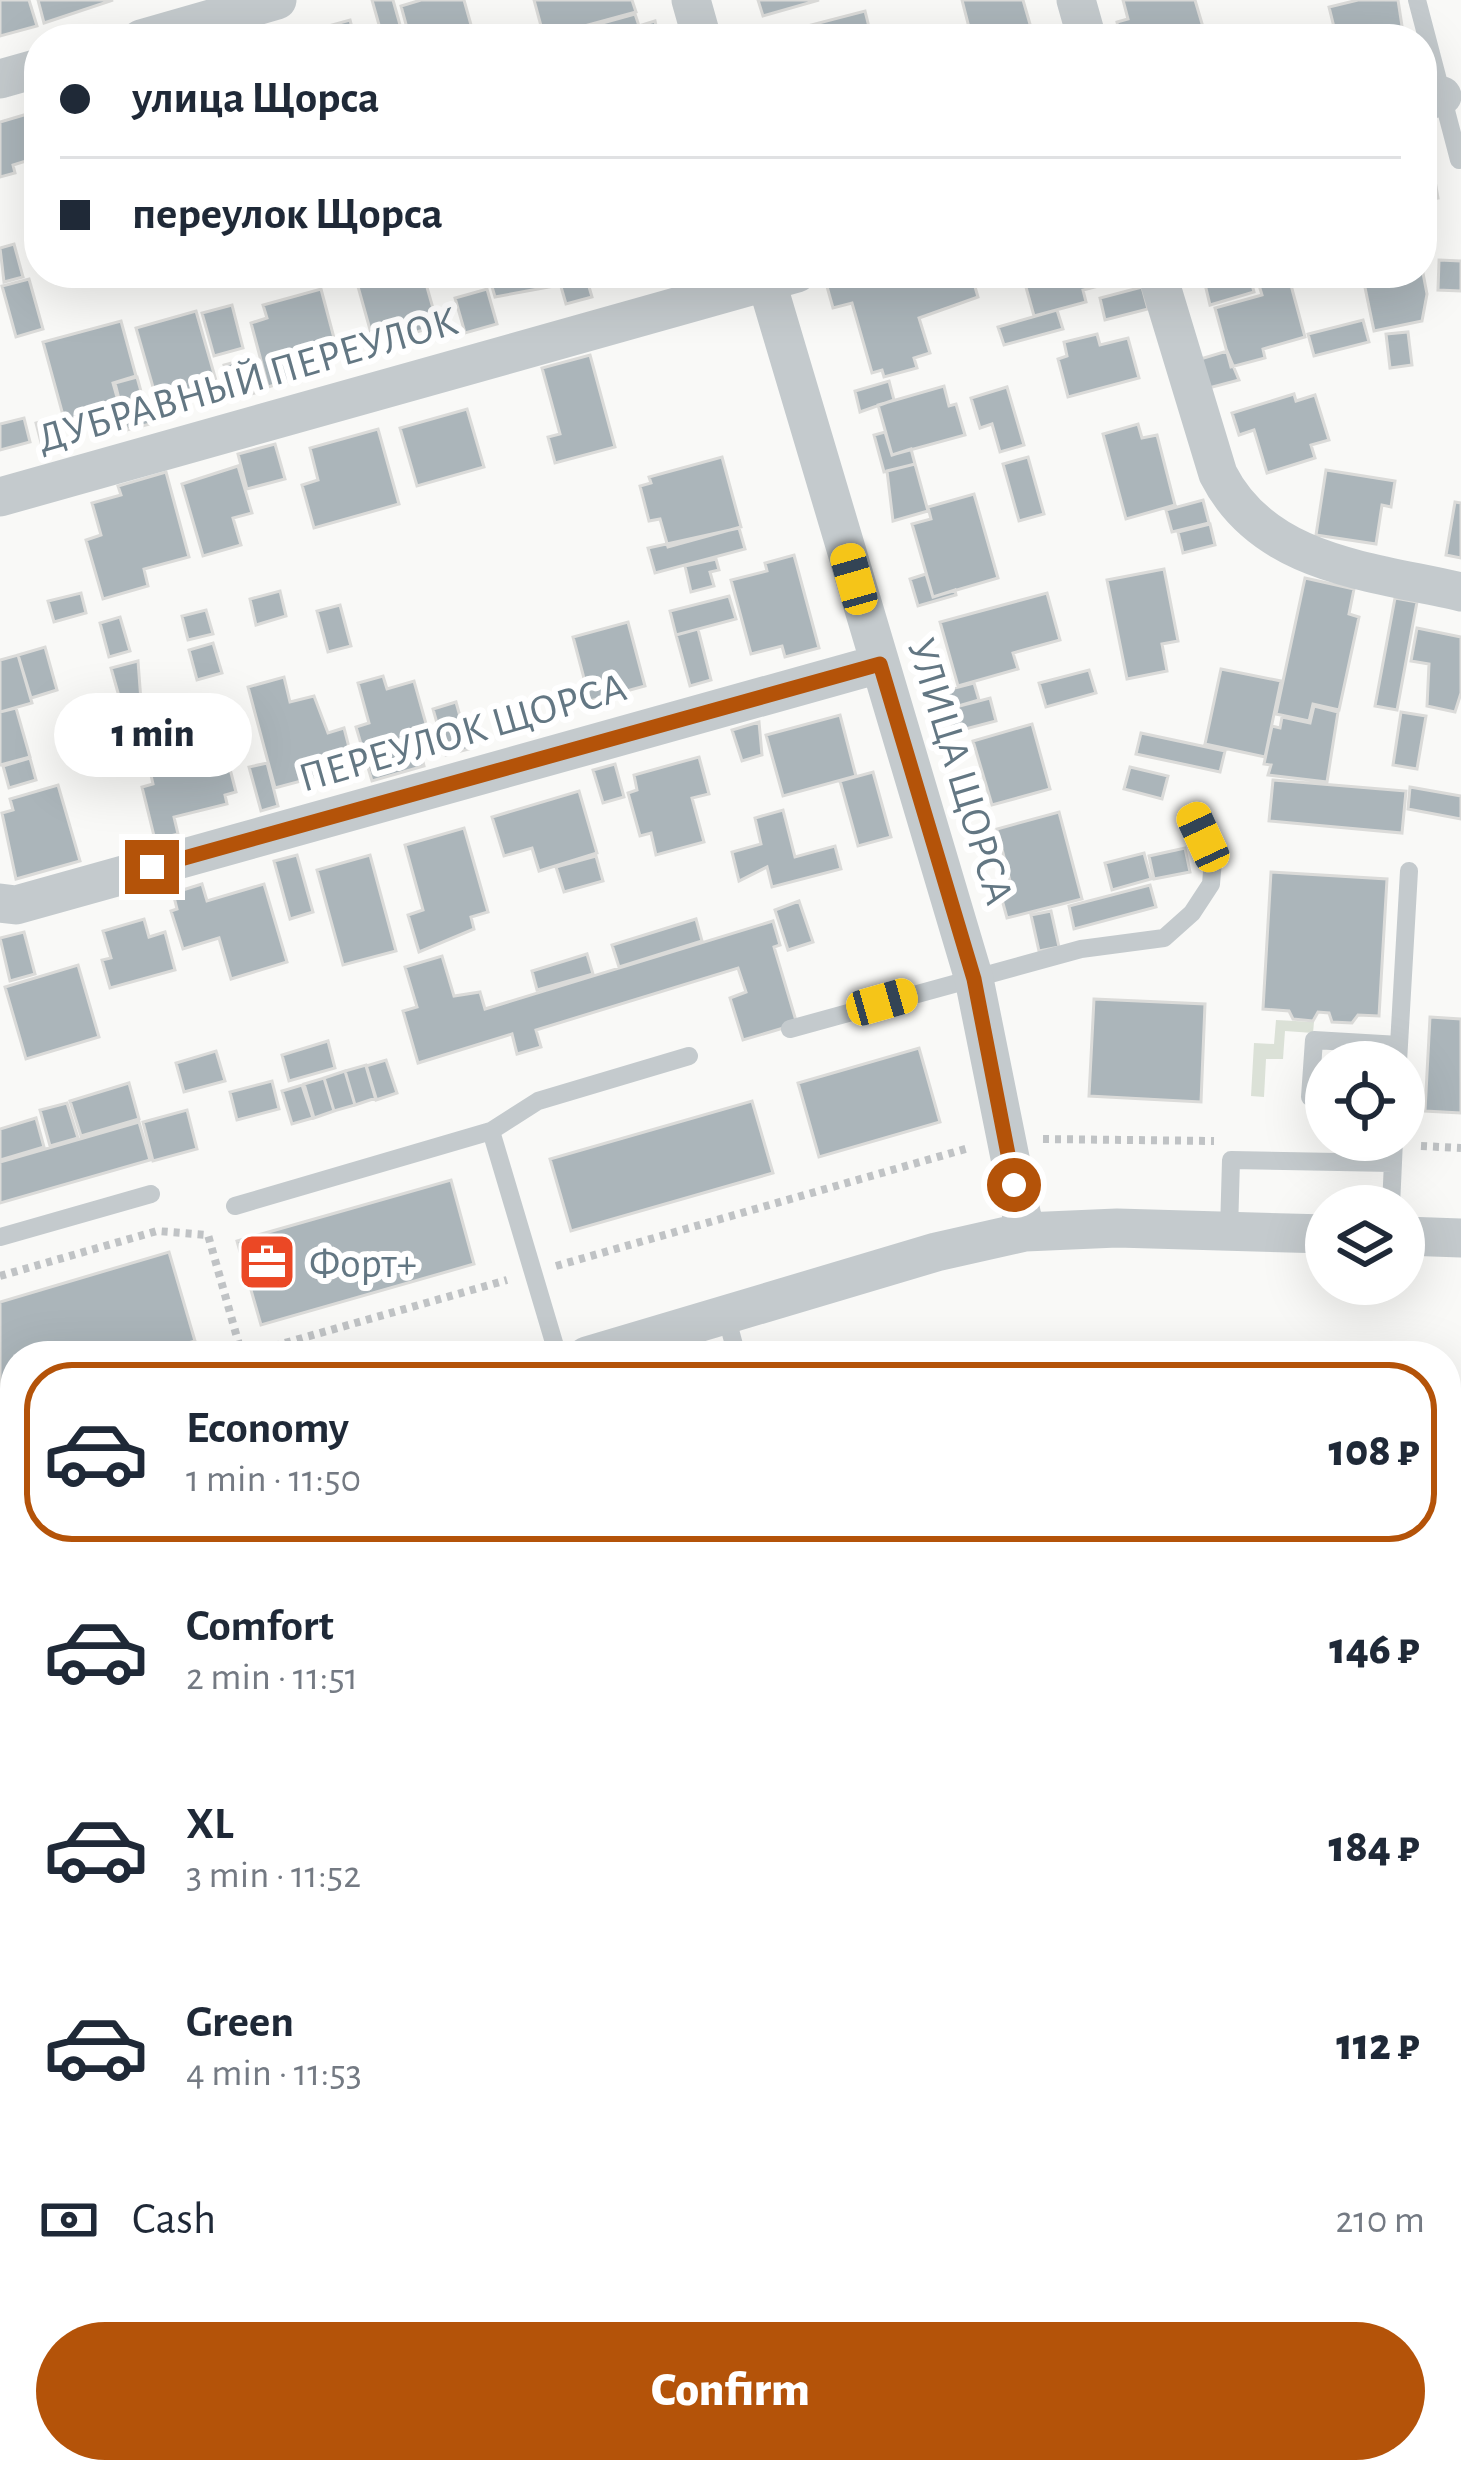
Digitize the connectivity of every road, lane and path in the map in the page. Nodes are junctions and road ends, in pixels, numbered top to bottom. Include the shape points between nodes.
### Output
1 (277, 0) edge
2 (193, 24) edge
3 (1437, 110) edge
4 (1459, 160) edge
5 (734, 288) edge
6 (779, 288) edge
7 (1162, 288) edge
8 (0, 497) edge
9 (1461, 592) edge
10 (880, 664) junction
11 (1192, 814) dead end
12 (1409, 871) dead end
13 (0, 903) edge
14 (974, 979) junction
15 (790, 1029) dead end
16 (1400, 1041) edge
17 (689, 1056) dead end
18 (491, 1131) junction
19 (1003, 1139) junction
20 (1237, 1141) dead end
21 (1461, 1148) edge
22 (1425, 1149) edge
23 (1305, 1155) edge
24 (151, 1194) dead end
25 (235, 1206) dead end
26 (1228, 1231) junction
27 (1025, 1232) junction
28 (1305, 1233) edge
29 (0, 1237) edge
30 (1425, 1237) edge
31 (1461, 1238) edge
32 (533, 1273) junction
33 (0, 1276) edge
34 (725, 1315) junction
35 (236, 1341) edge
36 (293, 1341) edge
37 (553, 1341) edge
38 (637, 1341) edge
39 (733, 1341) edge

1 - 2 street
3 - 4 lane
5 - 8 street, ДУБРАВНЫЙ ПЕРЕУЛОК
6 - 10 street, УЛИЦА ЩОРСА
7 - 9 street via 1232,501 1281,544
10 - 13 street, ПЕРЕУЛОК ЩОРСА via 16,905
10 - 14 street, УЛИЦА ЩОРСА
11 - 14 lane via 1213,860 1210,884 1164,938 1081,949
12 - 16 lane
14 - 15 lane
14 - 19 street, УЛИЦА ЩОРСА
17 - 18 lane via 538,1101
18 - 25 lane
18 - 32 lane
19 - 20 path
19 - 27 street, УЛИЦА ЩОРСА
19 - 32 path
21 - 22 path
23 - 26 lane via 1231,1160
24 - 29 lane
26 - 27 street
26 - 28 street
27 - 34 street
30 - 31 street
32 - 36 path
32 - 37 lane
33 - 35 path via 157,1231 208,1235
34 - 38 street
34 - 39 lane

